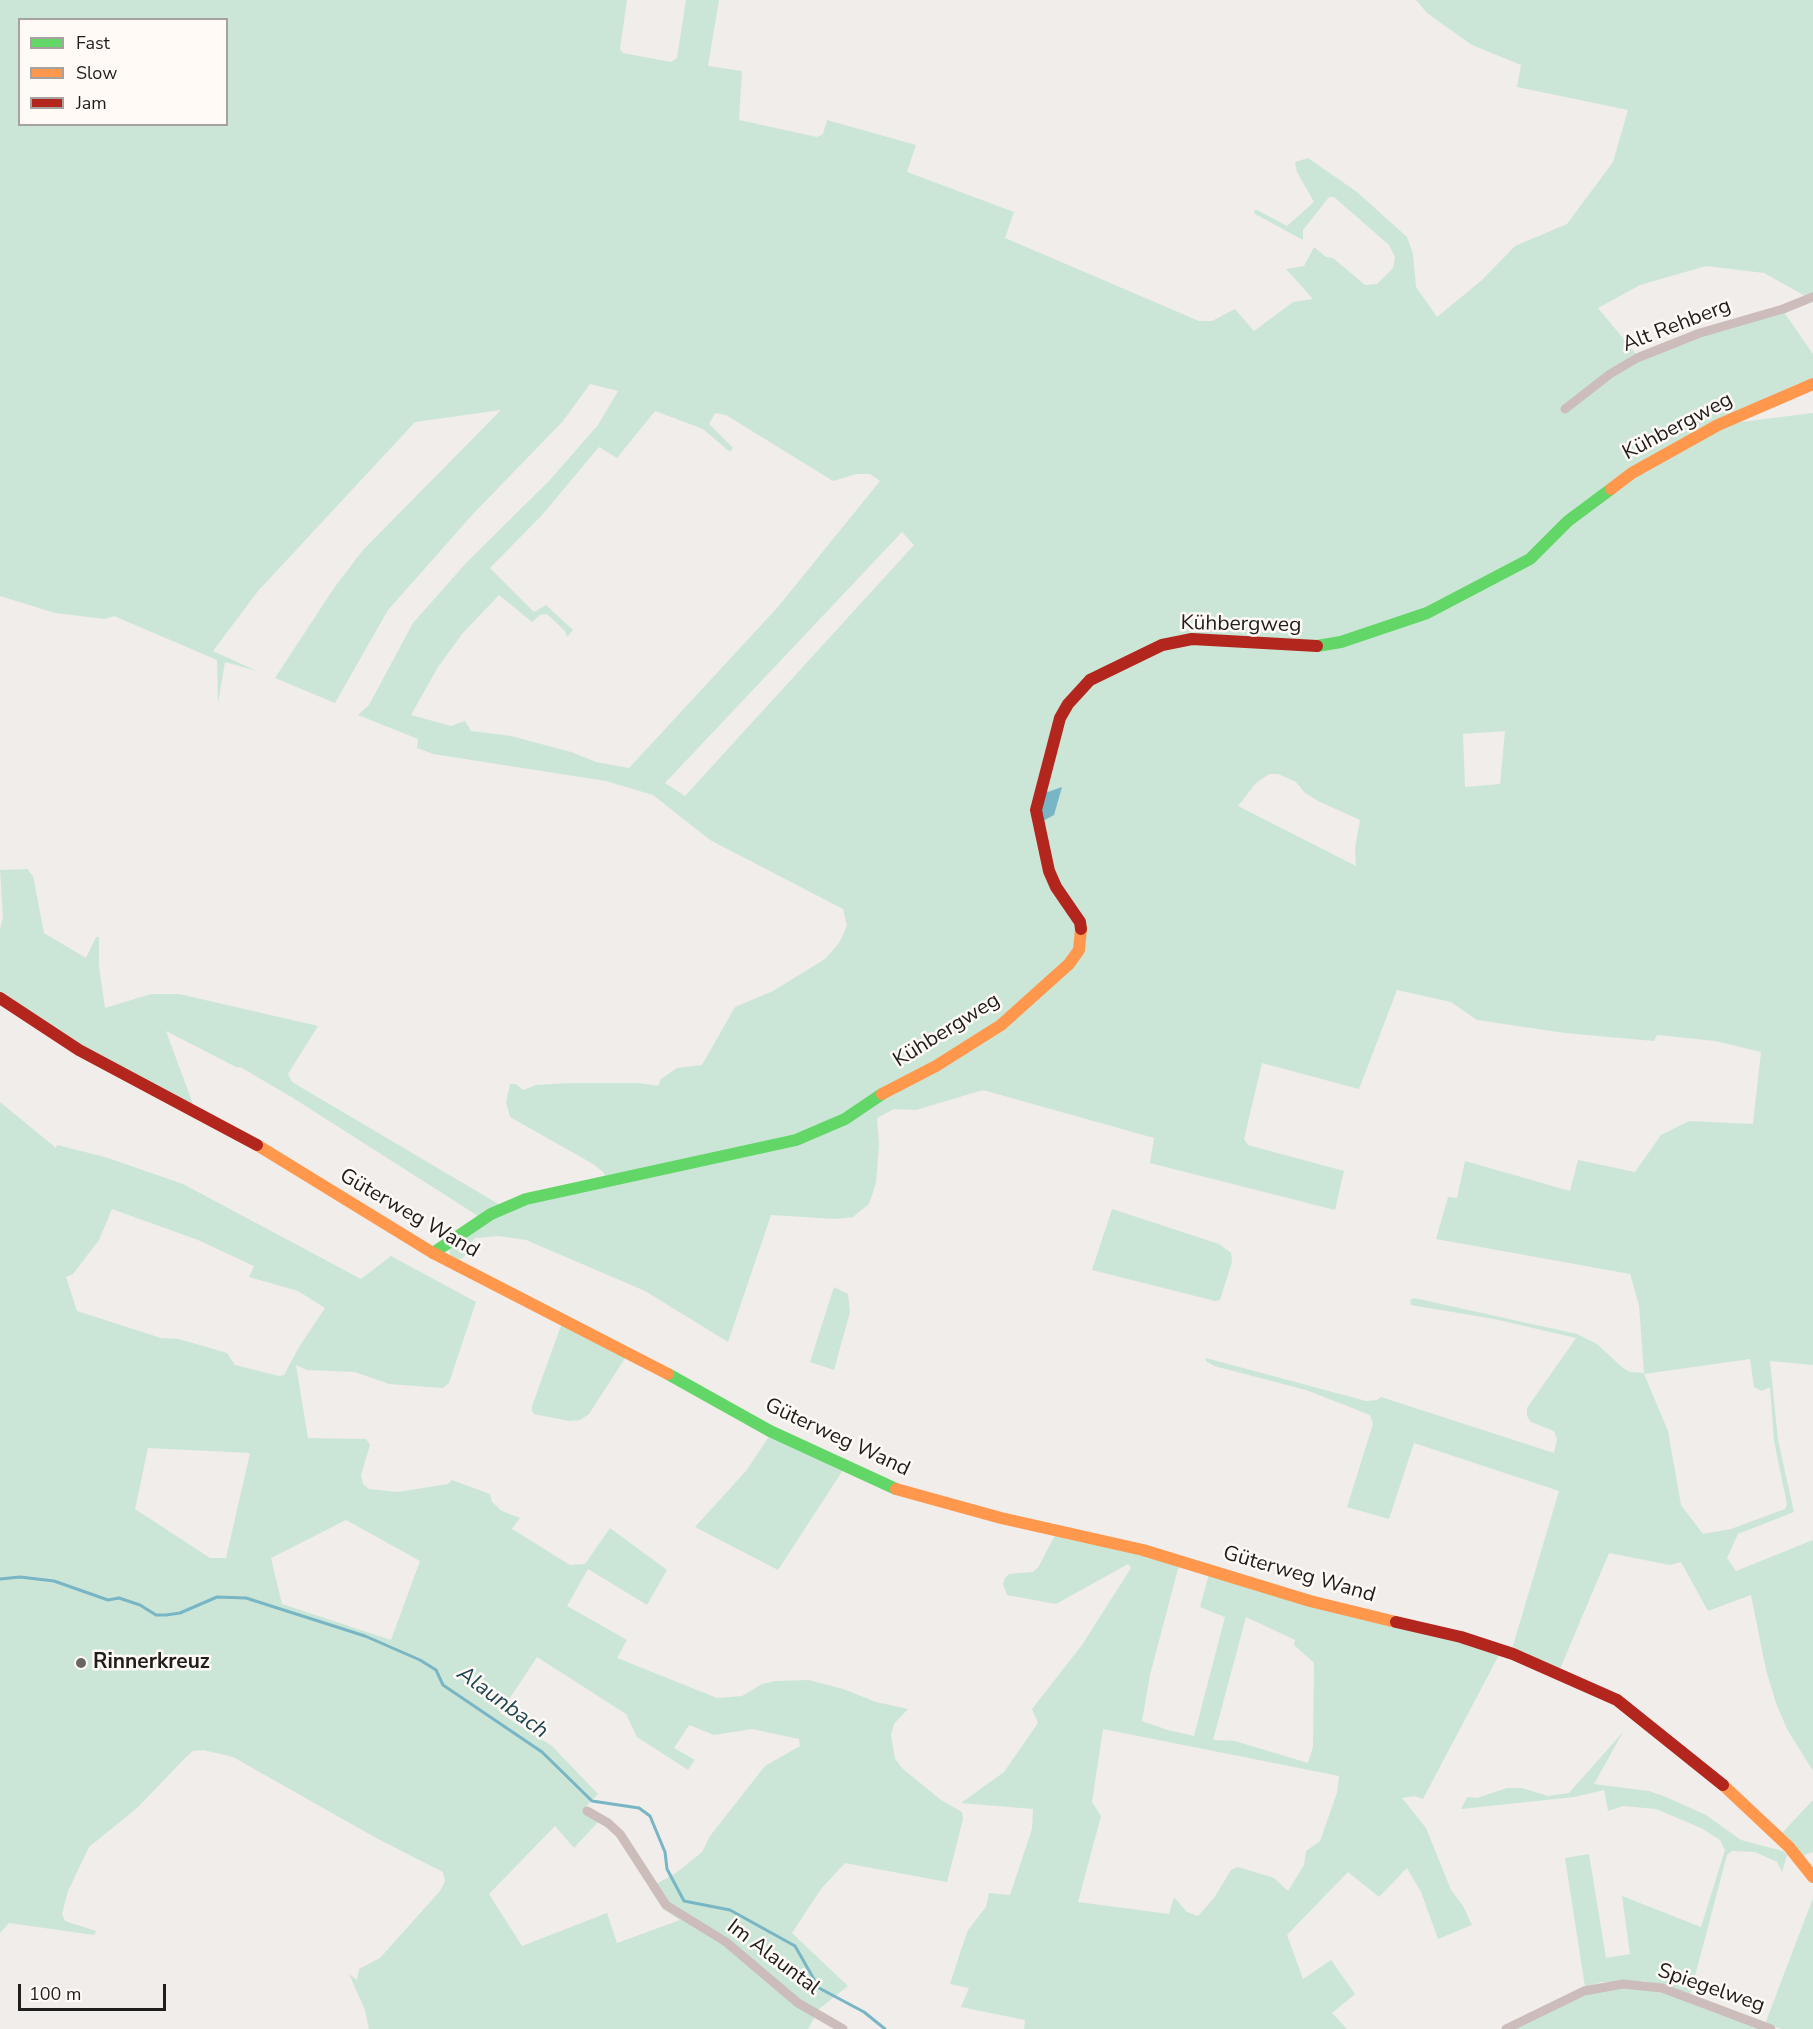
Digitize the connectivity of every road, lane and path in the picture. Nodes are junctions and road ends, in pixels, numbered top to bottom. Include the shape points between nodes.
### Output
1 (1813, 297) edge
2 (1813, 384) edge
3 (1565, 409) dead end
4 (0, 998) edge
5 (434, 1253) junction
6 (587, 1811) dead end
7 (1813, 1877) edge
8 (843, 2029) edge
9 (1506, 2029) edge
10 (1771, 2029) edge

1 - 3 street, Alt Rehberg via 1637,358
2 - 5 street, Kühbergweg via 1718,425 1632,473 1568,521 1530,559 1428,612 1318,646 1192,639 1162,645 1090,680 1060,718 1036,810 1049,871 1080,922 1079,950 1069,964 1001,1025 816,1133 526,1199 491,1214
4 - 5 street, Güterweg Wand via 80,1050 242,1136
5 - 7 street, Güterweg Wand via 632,1354 770,1431 903,1492 1143,1550 1310,1601 1461,1637 1579,1681 1617,1700 1718,1781 1788,1847
6 - 8 street, Im Alauntal via 620,1834 666,1905 726,1942 798,2003
9 - 10 street, Spiegelweg via 1584,1991 1623,1984 1662,1988

